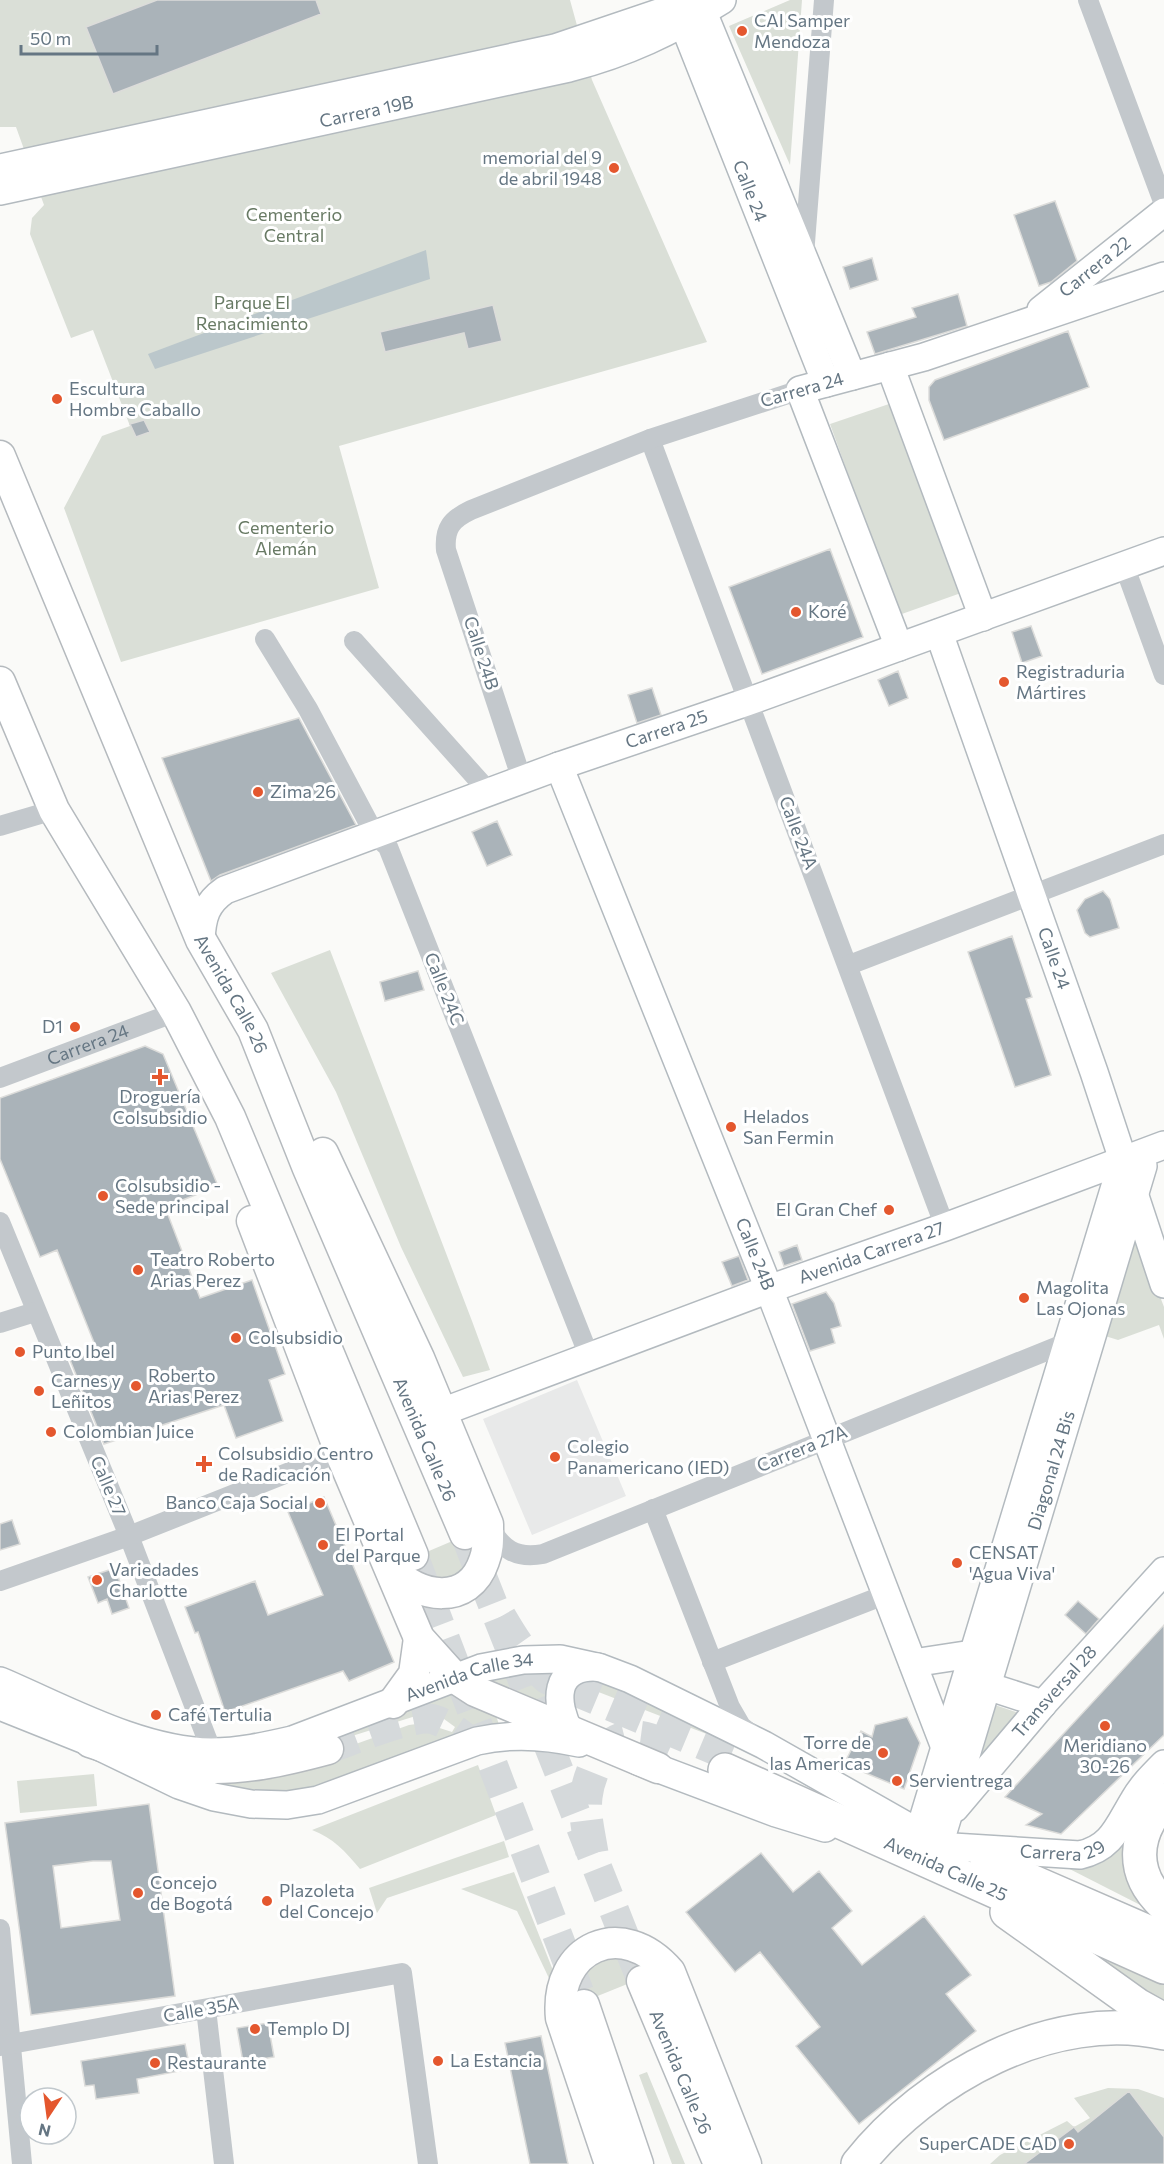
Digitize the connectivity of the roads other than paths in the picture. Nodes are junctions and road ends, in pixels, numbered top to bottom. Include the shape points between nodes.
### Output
1 (824, 0) edge
2 (1088, 0) edge
3 (693, 6) edge
4 (0, 168) edge
5 (0, 192) edge
6 (1164, 204) edge
7 (1164, 212) edge
8 (804, 258) junction
9 (1164, 276) edge
10 (1026, 322) junction
11 (890, 366) junction
12 (852, 376) junction
13 (826, 383) junction
14 (800, 390) junction
15 (650, 439) junction
16 (0, 456) edge
17 (449, 526) joint
18 (1164, 551) edge
19 (1124, 566) junction
20 (983, 617) junction
21 (948, 630) junction
22 (265, 639) dead end
23 (354, 641) dead end
24 (899, 647) junction
25 (1164, 675) edge
26 (0, 682) edge
27 (747, 702) junction
28 (559, 766) junction
29 (522, 780) junction
30 (489, 792) junction
31 (54, 810) junction
32 (0, 826) edge
33 (375, 834) junction
34 (1164, 844) edge
35 (1039, 890) junction
36 (201, 940) junction
37 (849, 965) junction
38 (176, 1012) junction
39 (253, 1030) junction
40 (0, 1078) edge
41 (1164, 1145) edge
42 (1135, 1160) junction
43 (1134, 1195) junction
44 (0, 1222) edge
45 (1164, 1223) edge
46 (945, 1227) junction
47 (1164, 1284) edge
48 (769, 1288) junction
49 (35, 1312) junction
50 (0, 1323) edge
51 (1092, 1332) junction
52 (1066, 1343) junction
53 (589, 1356) junction
54 (442, 1412) junction
55 (826, 1439) junction
56 (340, 1452) junction
57 (653, 1509) junction
58 (476, 1529) junction
59 (129, 1536) junction
60 (402, 1561) junction
61 (1164, 1571) edge
62 (0, 1581) edge
63 (887, 1594) junction
64 (420, 1638) junction
65 (972, 1653) junction
66 (712, 1662) junction
67 (913, 1663) junction
68 (601, 1668) junction
69 (455, 1678) junction
70 (0, 1681) edge
71 (987, 1686) junction
72 (393, 1703) junction
73 (1043, 1704) junction
74 (0, 1706) edge
75 (570, 1731) junction
76 (90, 1743) junction
77 (764, 1745) junction
78 (944, 1745) junction
79 (328, 1749) tunnel mouth
80 (212, 1752) junction
81 (728, 1763) tunnel mouth
82 (1164, 1764) edge
83 (658, 1768) junction
84 (1164, 1800) edge
85 (936, 1843) junction
86 (1164, 1905) edge
87 (0, 1929) edge
88 (1164, 1939) edge
89 (1164, 1967) edge
90 (642, 1981) tunnel mouth
91 (584, 2005) tunnel mouth
92 (206, 2009) junction
93 (1164, 2020) edge
94 (1164, 2033) edge
95 (6, 2045) edge
96 (22, 2164) edge
97 (224, 2164) edge
98 (428, 2164) edge
99 (610, 2164) edge
100 (638, 2164) edge
101 (719, 2164) edge
102 (746, 2164) edge
103 (858, 2164) edge

1 - 8 street
2 - 6 street
3 - 4 street, Carrera 19B via 555,48
3 - 5 street, Carrera 19B via 616,56
3 - 8 street, Calle 24
3 - 13 street, Calle 24
7 - 10 street, Carrera 22
8 - 12 street, Calle 24
9 - 10 street, Carrera 24
10 - 11 street, Carrera 24
11 - 12 street, Carrera 24
11 - 20 street
12 - 13 street, Carrera 24
13 - 14 street, Carrera 24
14 - 15 street, Carrera 24
14 - 24 street
15 - 17 street, Carrera 24 via 471,510
15 - 27 street, Calle 24A
16 - 36 main road, Avenida Calle 26
17 - 29 street, Calle 24B via 446,550
18 - 19 street, Carrera 25
19 - 20 street, Carrera 25
19 - 25 street
20 - 21 street, Carrera 25
21 - 24 street, Carrera 25
21 - 35 street, Calle 24
22 - 33 street, Calle 24C via 308,709
23 - 30 street
24 - 27 street, Carrera 25
26 - 31 main road
27 - 28 street, Carrera 25
27 - 37 street, Calle 24A
28 - 29 street, Carrera 25
28 - 48 street, Calle 24B
29 - 30 street, Carrera 25
30 - 33 street, Carrera 25
31 - 32 street
31 - 38 main road
33 - 36 street, Carrera 25 via 225,890 207,907
33 - 53 street, Calle 24C via 388,847
34 - 35 street
35 - 37 street
35 - 42 street, Calle 24
36 - 39 main road, Avenida Calle 26
37 - 46 street, Calle 24A
38 - 40 street, Carrera 24
38 - 56 main road
38 - 60 main road via 230,1117
39 - 54 main road via 324,1156
39 - 58 main road, Avenida Calle 26 via 307,1166
41 - 42 street, Avenida Carrera 27
42 - 43 street, Calle 24
42 - 45 street, Calle 24
42 - 46 street, Avenida Carrera 27
42 - 52 street, Diagonal 24 Bis
43 - 47 street, Calle 24
43 - 51 street, Diagonal 24 Bis
44 - 49 street, Calle 27
46 - 48 street, Avenida Carrera 27
48 - 53 street, Avenida Carrera 27
48 - 55 street, Calle 24B
49 - 50 street
49 - 59 street, Calle 27
51 - 52 street, Carrera 27A
51 - 71 street, Diagonal 24 Bis
52 - 55 street, Carrera 27A
52 - 65 street, Diagonal 24 Bis
53 - 54 street, Avenida Carrera 27
54 - 58 main road
55 - 57 street, Carrera 27A
55 - 63 street, Calle 24B
56 - 59 street
56 - 60 main road
57 - 58 street, Carrera 27A via 530,1556 515,1554
57 - 66 street
58 - 60 main road via 488,1550 484,1564 472,1581 462,1587 440,1593 410,1586
59 - 62 street
59 - 80 street, Calle 27
60 - 64 main road
61 - 73 street, Transversal 28
63 - 66 street
63 - 67 street, Calle 24B
64 - 69 main road
64 - 72 main road via 414,1674
65 - 67 street
65 - 78 street, Diagonal 24 Bis
66 - 77 street via 732,1712 741,1726
67 - 78 street, Calle 24B
68 - 69 street, Avenida Calle 34 via 560,1659 523,1660 481,1668
68 - 75 street via 579,1669 561,1685 560,1707
68 - 77 street, Avenida Calle 34
69 - 72 street, Avenida Calle 34
69 - 75 main road via 482,1695
70 - 80 street, Avenida Calle 34 via 137,1738
71 - 73 street
71 - 85 street, Diagonal 24 Bis
72 - 80 street, Avenida Calle 34 via 292,1740
73 - 85 street, Transversal 28
74 - 76 street
75 - 83 main road
76 - 79 main road via 145,1761 216,1770 274,1763
76 - 83 street via 179,1785 251,1804 286,1805 318,1800 477,1741 512,1735 590,1745
77 - 85 street, Avenida Calle 34
78 - 85 street, Diagonal 24 Bis
81 - 85 highway, Avenida Calle 25
82 - 85 street, Carrera 29 via 1142,1788 1112,1839 1094,1852 1080,1855
83 - 85 street via 776,1813
84 - 86 highway via 1145,1826 1139,1851 1142,1872 1153,1894
85 - 88 highway, Avenida Calle 25
85 - 89 highway, Avenida Calle 25
85 - 93 highway via 1127,1998
87 - 95 street
90 - 101 main road, Avenida Calle 26
91 - 100 main road
92 - 95 street, Calle 35A
92 - 97 street
92 - 98 street, Calle 35A via 402,1973
94 - 103 highway via 1117,2028 1083,2030 1013,2049 924,2100 891,2127
95 - 96 street
99 - 102 main road via 559,2003 561,1987 576,1962 587,1952 617,1941 646,1949 670,1972

